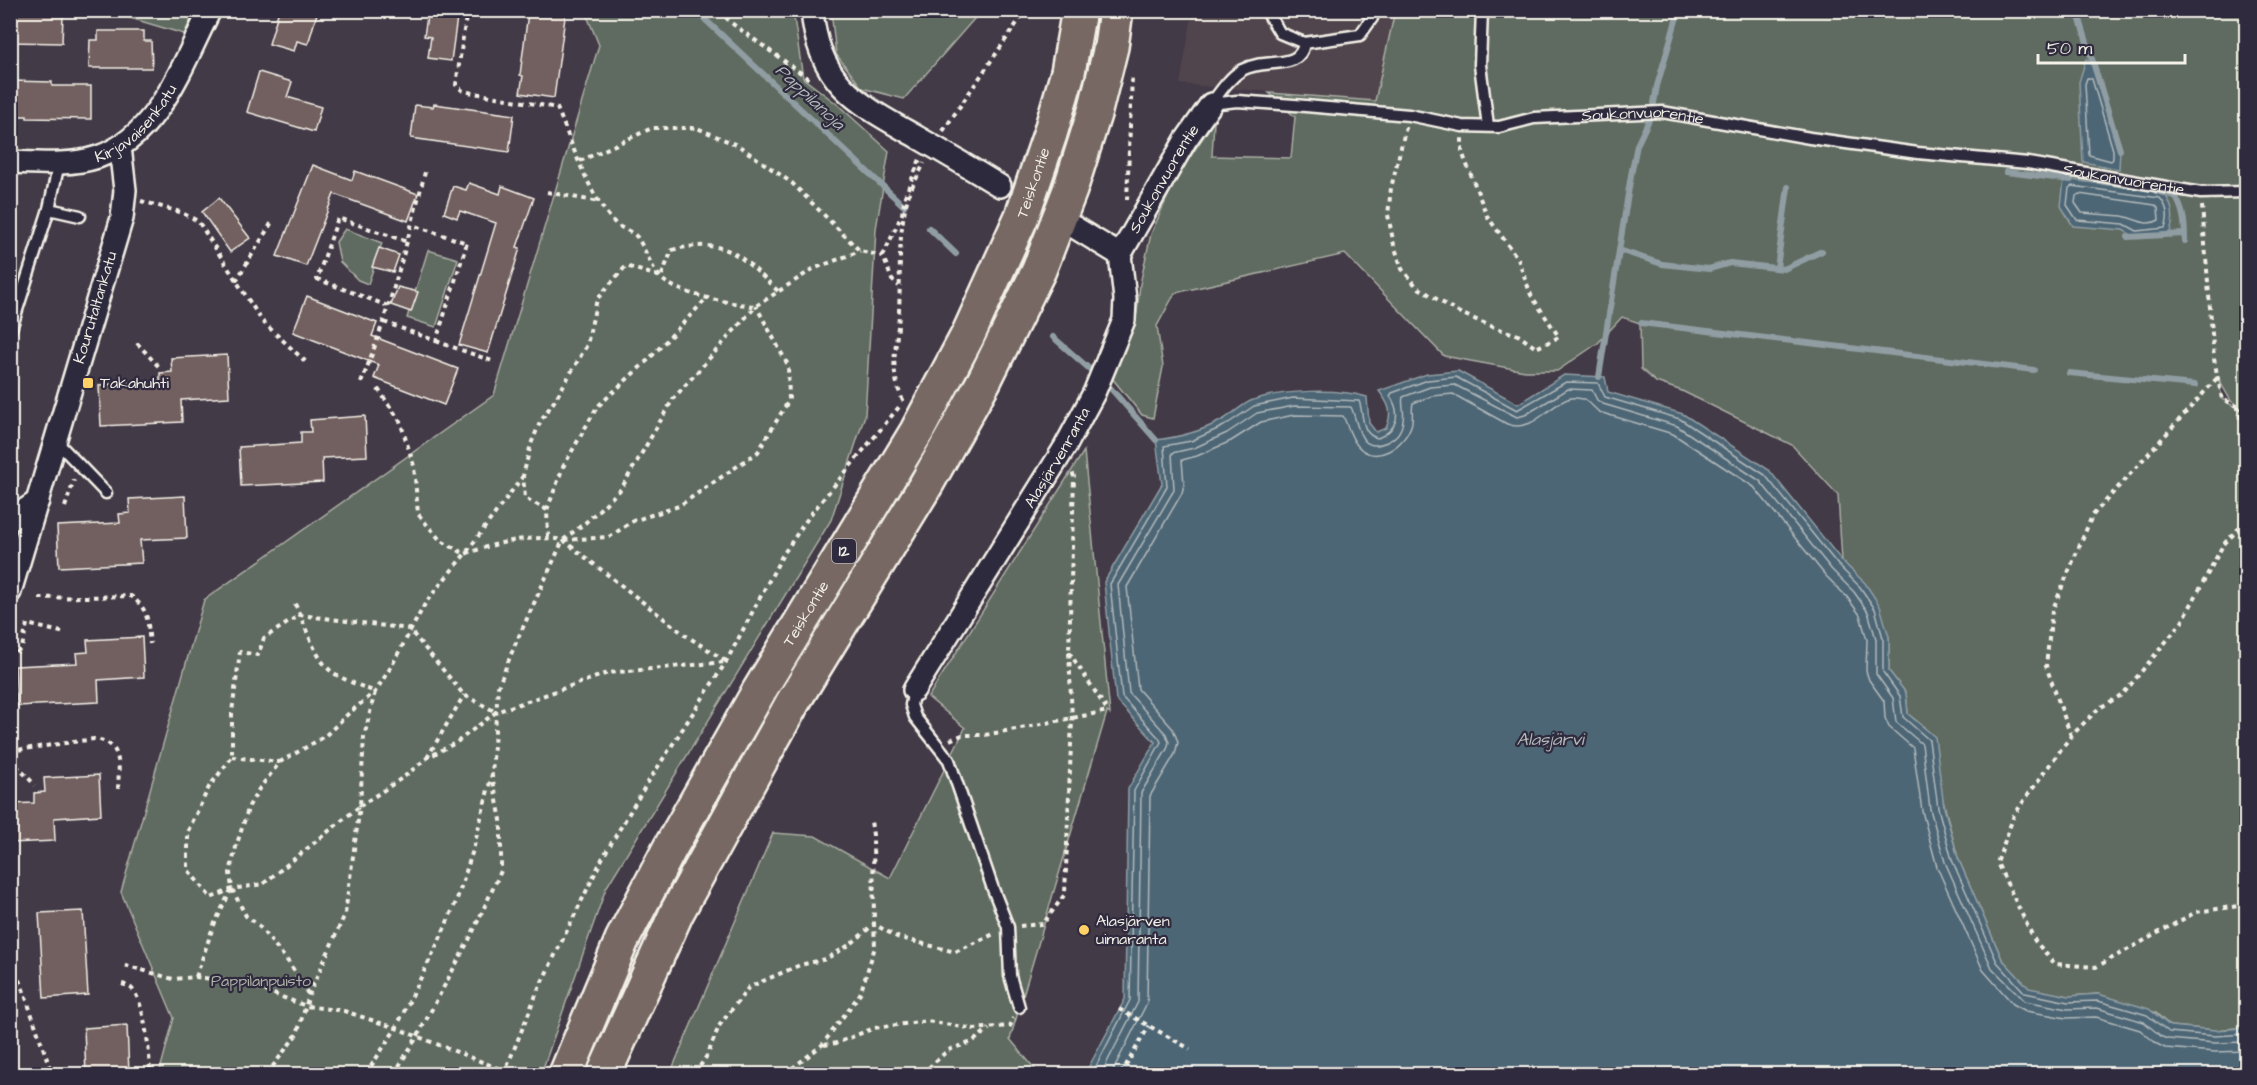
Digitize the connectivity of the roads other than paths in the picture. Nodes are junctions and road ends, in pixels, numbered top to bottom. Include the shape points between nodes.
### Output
1 (210, 10) edge
2 (812, 10) edge
3 (1079, 10) edge
4 (1116, 10) edge
5 (1130, 10) edge
6 (1266, 10) edge
7 (1373, 10) edge
8 (1482, 10) edge
9 (1304, 43) junction
10 (1111, 47) junction
11 (1210, 104) junction
12 (1488, 126) junction
13 (120, 147) junction
14 (10, 162) edge
15 (59, 163) junction
16 (1000, 186) dead end
17 (2247, 192) edge
18 (49, 209) junction
19 (80, 216) dead end
20 (1074, 227) dead end
21 (1119, 255) junction
22 (10, 332) edge
23 (56, 441) junction
24 (106, 493) dead end
25 (38, 501) junction
26 (10, 520) edge
27 (10, 592) edge
28 (914, 690) joint
29 (1019, 1007) road end
30 (566, 1074) edge
31 (604, 1074) edge

1 - 13 street, Kirjavaisenkatu via 159,107 139,132
2 - 16 street via 819,49 835,79 859,103 926,152
3 - 30 highway, Teiskontie / 12 via 1068,72 1022,216 968,335 917,431 759,691 670,848 622,940
4 - 10 highway, 12
5 - 10 highway via 1127,27
6 - 9 lane via 1280,33
7 - 9 lane via 1360,35
8 - 12 lane via 1480,65
9 - 11 lane via 1298,58 1250,66 1239,72
10 - 31 highway, 12 via 1070,190 1039,270 927,483 793,702 677,912
11 - 12 lane, Soukonvuorentie via 1237,101 1409,115 1462,126
11 - 21 street, Soukonvuorentie
12 - 17 lane, Soukonvuorentie via 1534,118 1662,112 1810,138 2028,163 2201,193
13 - 15 street, Kirjavaisenkatu via 96,157
13 - 23 street, Kourutaltankatu via 125,196 114,249
14 - 15 street, Kirjavaisenkatu
15 - 18 lane
18 - 19 lane
18 - 22 lane
20 - 21 street
21 - 28 street, Alasjärvenranta via 1124,320 1094,393 1065,447
23 - 24 lane
23 - 25 street, Kourutaltankatu
25 - 26 street
25 - 27 street, Kourutaltankatu
28 - 29 lane via 911,705 915,717 949,760 1008,927 1010,975

